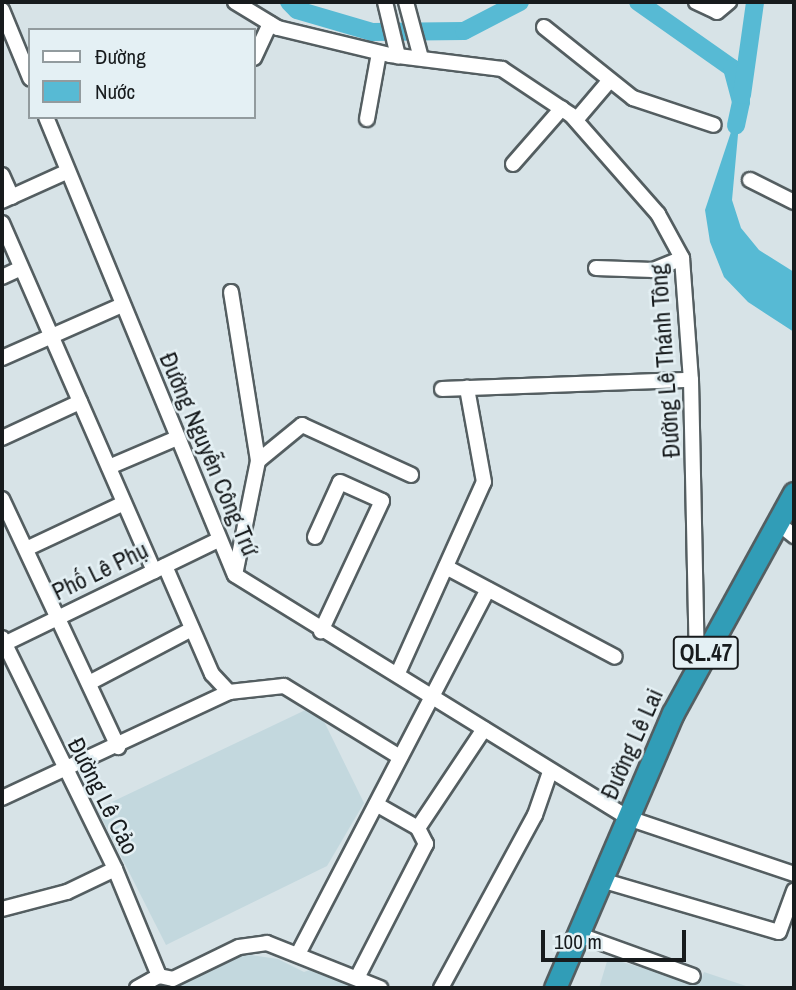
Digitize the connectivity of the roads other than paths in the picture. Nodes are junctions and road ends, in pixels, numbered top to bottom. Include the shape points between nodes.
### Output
1 (235, 2) edge
2 (696, 2) edge
3 (729, 2) edge
4 (407, 5) edge
5 (386, 6) edge
6 (2, 10) edge
7 (270, 24) junction
8 (544, 27) dead end
9 (379, 52) junction
10 (256, 54) edge
11 (398, 56) junction
12 (421, 58) junction
13 (28, 73) edge
14 (610, 80) junction
15 (562, 108) junction
16 (47, 119) edge
17 (368, 119) dead end
18 (576, 120) junction
19 (713, 125) dead end
20 (513, 164) dead end
21 (68, 171) junction
22 (2, 175) edge
23 (750, 180) dead end
24 (7, 199) edge
25 (794, 201) edge
26 (2, 223) edge
27 (681, 258) junction
28 (22, 268) junction
29 (596, 268) dead end
30 (2, 277) edge
31 (230, 292) dead end
32 (122, 305) junction
33 (51, 336) junction
34 (2, 358) edge
35 (691, 380) junction
36 (467, 388) junction
37 (442, 389) dead end
38 (80, 402) junction
39 (2, 438) edge
40 (177, 439) junction
41 (258, 461) junction
42 (109, 467) junction
43 (411, 475) dead end
44 (794, 493) edge
45 (2, 499) edge
46 (124, 503) junction
47 (786, 530) edge
48 (315, 537) dead end
49 (218, 540) junction
50 (26, 549) junction
51 (446, 567) junction
52 (159, 568) junction
53 (235, 575) junction
54 (488, 589) junction
55 (58, 617) junction
56 (192, 629) junction
57 (321, 631) junction
58 (3, 642) edge
59 (615, 657) dead end
60 (697, 669) junction
61 (398, 673) junction
62 (89, 683) junction
63 (229, 692) junction
64 (434, 697) junction
65 (484, 729) junction
66 (118, 747) junction
67 (400, 757) junction
68 (550, 772) junction
69 (64, 773) junction
70 (2, 798) edge
71 (376, 804) junction
72 (628, 818) junction
73 (418, 828) junction
74 (115, 869) junction
75 (794, 874) edge
76 (601, 880) junction
77 (794, 891) edge
78 (2, 909) edge
79 (576, 934) junction
80 (298, 954) junction
81 (159, 976) junction
82 (693, 976) dead end
83 (357, 978) junction
84 (180, 983) edge
85 (137, 988) edge
86 (380, 988) edge
87 (441, 988) edge
88 (555, 988) edge

1 - 7 street, Đường Lê Thánh Tông
2 - 3 street via 717,12
4 - 12 street
5 - 11 street
6 - 13 street
7 - 9 street, Đường Lê Thánh Tông
7 - 10 street
8 - 14 street
9 - 11 street, Đường Lê Thánh Tông
9 - 17 street
11 - 12 street, Đường Lê Thánh Tông
12 - 15 street, Đường Lê Thánh Tông via 502,69
14 - 18 street
14 - 19 street via 633,98
15 - 18 street, Đường Lê Thánh Tông
15 - 20 street
16 - 21 street, Đường Nguyễn Công Trứ
18 - 27 street, Đường Lê Thánh Tông via 658,214
21 - 24 street
21 - 32 street, Đường Nguyễn Công Trứ
22 - 24 street
23 - 25 street
26 - 28 street
27 - 29 street via 653,270
27 - 35 street, Đường Lê Thánh Tông
28 - 30 street
28 - 33 street
31 - 41 street
32 - 33 street
32 - 40 street, Đường Nguyễn Công Trứ
33 - 34 street
33 - 38 street
35 - 36 street
35 - 60 street, Đường Lê Thánh Tông
36 - 37 street
36 - 51 street via 484,482
38 - 39 street
38 - 42 street
40 - 42 street
40 - 49 street, Đường Nguyễn Công Trứ
41 - 43 street via 302,425
41 - 53 street
42 - 46 street
44 - 47 highway, Đường Lê Lai / QL.47
45 - 50 street
46 - 50 street
46 - 52 street
47 - 60 highway, Đường Lê Lai / QL.47
48 - 57 street via 340,482 383,501
49 - 52 street, Phố Lê Phụ
49 - 53 street, Đường Nguyễn Công Trứ
50 - 55 street
51 - 54 street
51 - 61 street
52 - 55 street, Phố Lê Phụ
52 - 56 street
53 - 57 street, Đường Nguyễn Công Trứ
54 - 59 street
54 - 64 street
55 - 58 street, Phố Lê Phụ
55 - 62 street
56 - 62 street
56 - 63 street via 212,674
57 - 61 street, Đường Nguyễn Công Trứ
58 - 69 street, Đường Lê Cảo
60 - 72 highway, Đường Lê Lai / QL.47
61 - 64 street, Đường Nguyễn Công Trứ
62 - 66 street
63 - 66 street
63 - 67 street via 284,686
64 - 65 street, Đường Nguyễn Công Trứ
64 - 67 street
65 - 68 street, Đường Nguyễn Công Trứ
65 - 73 street
66 - 69 street
67 - 71 street
68 - 72 street, Đường Nguyễn Công Trứ
68 - 87 street via 535,815
69 - 70 street
69 - 74 street, Đường Lê Cảo
71 - 73 street
71 - 80 street
72 - 75 street, Đường Nguyễn Công Trứ
72 - 76 highway, Đường Lê Lai / QL.47
73 - 83 street via 426,844
74 - 78 street via 67,892
74 - 81 street, Đường Lê Cảo
76 - 77 street via 779,932
76 - 79 highway, Đường Lê Lai / QL.47
79 - 82 street
79 - 88 highway, Đường Lê Lai / QL.47
80 - 83 street
80 - 84 street via 254,943
81 - 84 street
81 - 85 street
83 - 86 street

